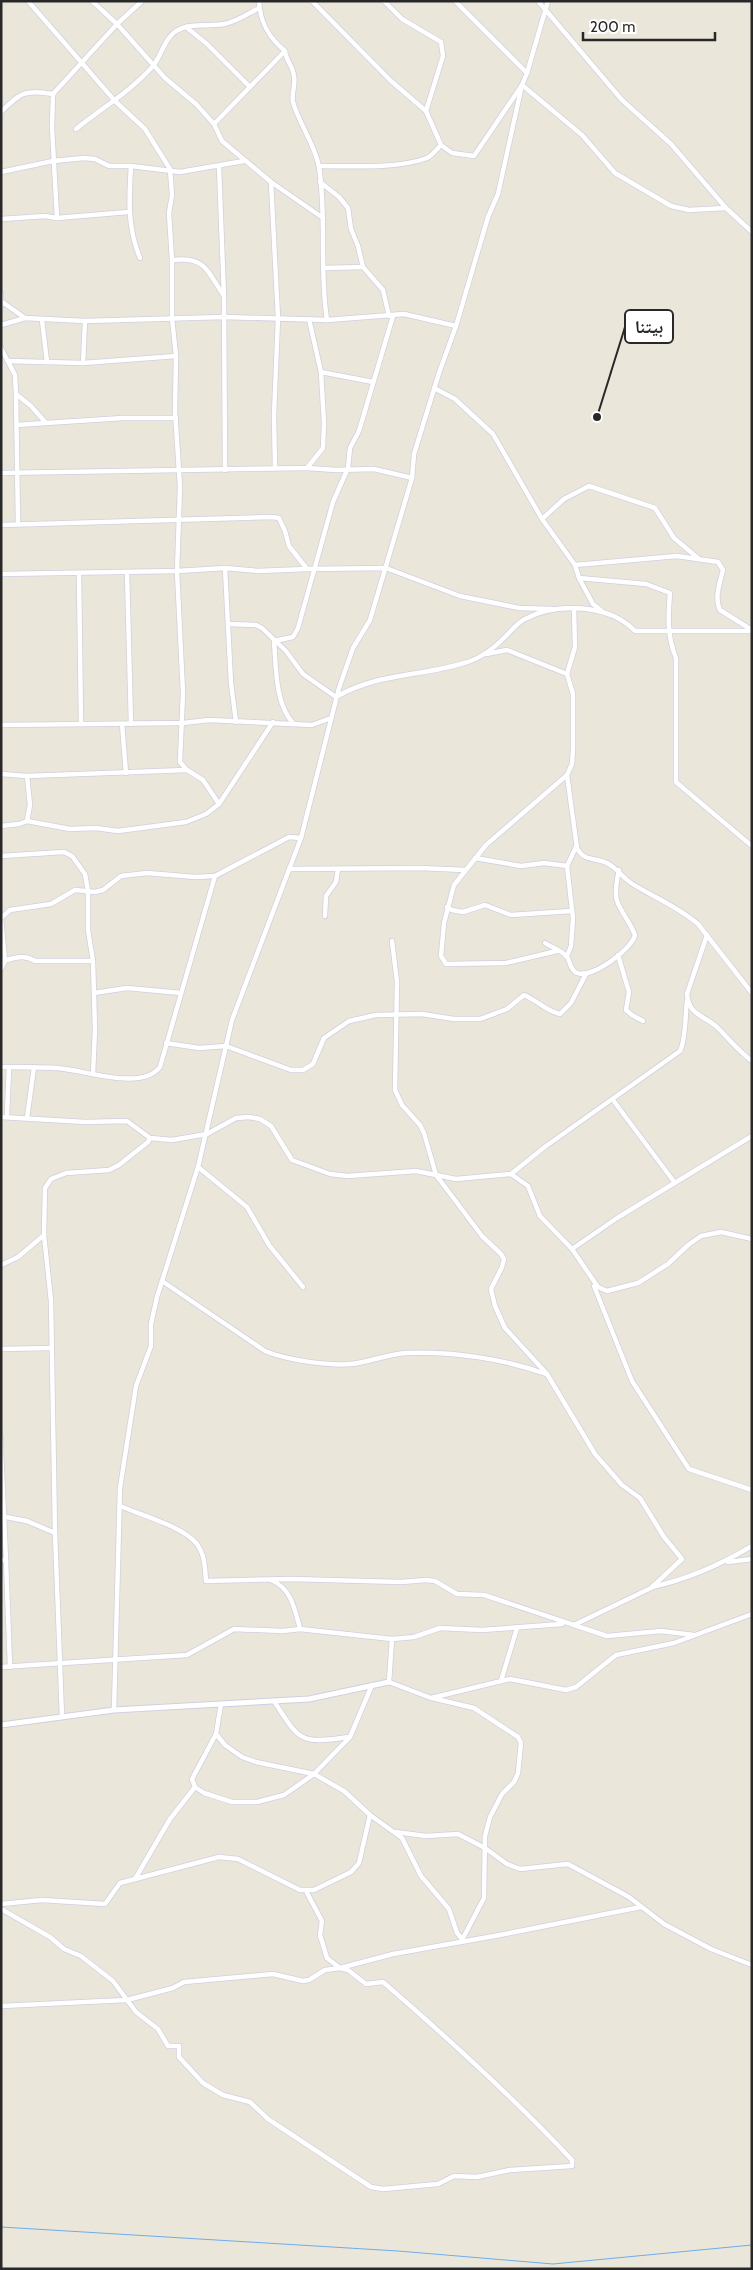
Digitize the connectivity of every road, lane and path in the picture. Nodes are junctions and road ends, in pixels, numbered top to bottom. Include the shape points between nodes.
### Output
1 (28, 1) edge
2 (92, 1) edge
3 (142, 1) edge
4 (259, 1) edge
5 (312, 1) edge
6 (384, 1) edge
7 (455, 1) edge
8 (538, 1) edge
9 (548, 1) edge
10 (259, 8) junction
11 (546, 9) junction
12 (117, 24) junction
13 (186, 28) junction
14 (285, 51) junction
15 (83, 62) junction
16 (153, 65) junction
17 (527, 73) junction
18 (522, 85) junction
19 (250, 87) junction
20 (53, 94) junction
21 (116, 100) junction
22 (426, 111) junction
23 (1, 112) edge
24 (214, 124) junction
25 (76, 129) dead end
26 (441, 145) junction
27 (53, 161) junction
28 (244, 161) junction
29 (131, 166) junction
30 (319, 166) junction
31 (219, 167) junction
32 (170, 170) junction
33 (1, 172) edge
34 (271, 182) junction
35 (320, 182) junction
36 (726, 208) junction
37 (128, 212) junction
38 (57, 218) junction
39 (323, 218) junction
40 (1, 219) edge
41 (752, 232) edge
42 (140, 258) dead end
43 (172, 260) junction
44 (363, 267) junction
45 (324, 268) junction
46 (1, 294) edge
47 (224, 297) junction
48 (2, 302) edge
49 (391, 316) junction
50 (224, 317) junction
51 (25, 318) junction
52 (172, 318) junction
53 (278, 318) junction
54 (42, 320) junction
55 (309, 320) junction
56 (327, 320) junction
57 (85, 321) junction
58 (1, 325) edge
59 (456, 326) junction
60 (1, 348) edge
61 (176, 356) junction
62 (8, 361) junction
63 (48, 362) junction
64 (82, 363) junction
65 (321, 372) junction
66 (373, 382) junction
67 (434, 388) junction
68 (16, 394) junction
69 (176, 418) junction
70 (46, 423) junction
71 (17, 425) junction
72 (275, 468) junction
73 (307, 468) junction
74 (348, 468) junction
75 (225, 470) junction
76 (178, 471) junction
77 (1, 473) edge
78 (16, 473) junction
79 (412, 478) junction
80 (542, 519) junction
81 (178, 521) junction
82 (18, 524) junction
83 (1, 525) edge
84 (700, 559) junction
85 (575, 565) junction
86 (225, 568) junction
87 (386, 568) junction
88 (307, 569) junction
89 (314, 569) junction
90 (177, 571) junction
91 (127, 572) junction
92 (1, 574) edge
93 (78, 574) junction
94 (579, 578) junction
95 (559, 609) junction
96 (574, 609) junction
97 (605, 613) junction
98 (228, 624) junction
99 (752, 630) edge
100 (668, 632) junction
101 (274, 641) junction
102 (486, 654) junction
103 (567, 674) junction
104 (336, 697) junction
105 (331, 718) junction
106 (236, 722) junction
107 (273, 722) junction
108 (183, 723) junction
109 (293, 723) junction
110 (81, 724) junction
111 (122, 724) junction
112 (131, 724) junction
113 (1, 725) edge
114 (187, 770) junction
115 (126, 773) junction
116 (1, 774) edge
117 (566, 775) junction
118 (27, 776) junction
119 (219, 804) junction
120 (27, 821) junction
121 (1, 826) edge
122 (301, 838) junction
123 (752, 846) edge
124 (576, 847) junction
125 (1, 856) edge
126 (475, 858) junction
127 (568, 866) junction
128 (290, 869) junction
129 (338, 869) junction
130 (465, 870) junction
131 (619, 870) junction
132 (215, 876) junction
133 (88, 891) junction
134 (447, 907) junction
135 (572, 911) junction
136 (325, 916) dead end
137 (707, 935) junction
138 (392, 942) dead end
139 (544, 943) dead end
140 (558, 951) junction
141 (618, 955) junction
142 (566, 956) junction
143 (94, 960) junction
144 (3, 961) edge
145 (1, 969) edge
146 (586, 974) junction
147 (94, 992) junction
148 (181, 993) junction
149 (752, 993) edge
150 (688, 1001) junction
151 (396, 1015) junction
152 (643, 1021) dead end
153 (166, 1043) junction
154 (226, 1046) junction
155 (752, 1061) edge
156 (1, 1067) edge
157 (9, 1067) junction
158 (34, 1067) junction
159 (93, 1074) junction
160 (613, 1100) junction
161 (1, 1116) edge
162 (7, 1116) junction
163 (27, 1118) junction
164 (206, 1134) junction
165 (752, 1136) edge
166 (150, 1138) junction
167 (198, 1167) junction
168 (511, 1174) junction
169 (436, 1175) junction
170 (675, 1183) junction
171 (44, 1234) junction
172 (752, 1239) edge
173 (572, 1248) junction
174 (1, 1265) edge
175 (162, 1281) junction
176 (592, 1281) junction
177 (303, 1286) dead end
178 (51, 1348) junction
179 (1, 1349) edge
180 (547, 1374) junction
181 (1, 1440) edge
182 (1, 1450) edge
183 (752, 1490) edge
184 (120, 1506) junction
185 (3, 1516) edge
186 (55, 1533) junction
187 (752, 1546) edge
188 (752, 1559) edge
189 (4, 1560) edge
190 (725, 1562) junction
191 (250, 1580) junction
192 (651, 1588) junction
193 (752, 1614) edge
194 (566, 1624) junction
195 (574, 1625) junction
196 (516, 1628) junction
197 (300, 1630) junction
198 (694, 1636) junction
199 (392, 1639) junction
200 (115, 1659) junction
201 (62, 1665) junction
202 (1, 1667) edge
203 (10, 1667) junction
204 (501, 1681) junction
205 (389, 1682) junction
206 (372, 1686) junction
207 (431, 1698) junction
208 (274, 1701) junction
209 (221, 1704) junction
210 (114, 1710) junction
211 (62, 1717) junction
212 (1, 1725) edge
213 (216, 1734) junction
214 (350, 1737) junction
215 (314, 1774) junction
216 (196, 1786) junction
217 (370, 1816) junction
218 (395, 1832) junction
219 (485, 1848) junction
220 (135, 1880) junction
221 (306, 1891) junction
222 (1, 1904) edge
223 (640, 1907) junction
224 (1, 1909) edge
225 (462, 1940) junction
226 (752, 1964) edge
227 (340, 1968) junction
228 (127, 2000) junction
229 (1, 2006) edge

1 - 15 street
2 - 12 street
3 - 12 street
4 - 10 street
5 - 22 street via 391,81
6 - 22 street via 407,22 441,42 443,56
7 - 17 street
8 - 11 street
9 - 11 street
10 - 13 street via 225,24 200,24
10 - 14 street via 271,40
11 - 17 street
11 - 36 street via 622,100 671,144
12 - 15 street
12 - 16 street
13 - 16 street via 170,35
13 - 19 street
14 - 19 street
14 - 30 street via 295,77 292,100
15 - 20 street
15 - 21 street
16 - 21 street
16 - 24 street
17 - 18 street
18 - 26 street via 474,156 452,152
18 - 36 street via 582,135 615,173 671,206 689,210
18 - 59 street via 500,189 488,217
19 - 24 street
20 - 23 street via 26,92
20 - 27 street
21 - 25 street
21 - 32 street via 145,129
22 - 26 street
24 - 28 street via 219,137
26 - 30 street via 429,158 400,163
27 - 29 street via 84,158 109,166
27 - 33 street
27 - 38 street
28 - 31 street
28 - 34 street
29 - 32 street
29 - 37 street
30 - 35 street
31 - 32 street via 180,172
31 - 47 street
32 - 43 street
34 - 39 street
34 - 53 street
35 - 39 street
35 - 44 street via 339,196 348,208
36 - 41 street
37 - 38 street
37 - 42 street
38 - 40 street
39 - 45 street
43 - 47 street via 189,258 204,265
43 - 52 street
44 - 45 street
44 - 49 street via 383,290
45 - 56 street
46 - 48 street
47 - 50 street
48 - 51 street
49 - 56 street
49 - 59 street via 404,314
49 - 66 street
50 - 52 street
50 - 53 street
50 - 75 street
51 - 54 street
51 - 58 street
52 - 57 street
52 - 61 street
53 - 55 street
53 - 72 street
54 - 57 street
54 - 63 street
55 - 56 street
55 - 65 street
57 - 64 street
59 - 67 street
60 - 62 street
61 - 64 street
61 - 69 street
62 - 63 street
62 - 68 street via 16,374
63 - 64 street
65 - 66 street
65 - 73 street via 323,448
66 - 74 street via 359,431 350,448
67 - 79 street via 414,454
67 - 80 street via 455,399 493,434
68 - 70 street
68 - 71 street
69 - 70 street
69 - 76 street
70 - 71 street
71 - 78 street
72 - 73 street
72 - 75 street
73 - 74 street
74 - 79 street via 374,469
74 - 89 street via 333,502
75 - 76 street
76 - 78 street
76 - 81 street
77 - 78 street
78 - 82 street
79 - 87 street
80 - 84 street via 564,499 589,486 655,508 674,538
80 - 85 street
81 - 82 street
81 - 88 street via 279,518 289,546
81 - 90 street
82 - 83 street
84 - 85 street via 677,556
84 - 99 street via 718,562 722,570 717,600 720,610
85 - 94 street
86 - 88 street via 258,571
86 - 90 street
86 - 98 street
87 - 89 street
87 - 95 street via 460,596 519,608
87 - 104 street via 370,620 352,648
88 - 89 street
89 - 101 street via 298,628 293,637
90 - 91 street
90 - 108 street
91 - 93 street
91 - 112 street
92 - 93 street
93 - 110 street
94 - 97 street via 592,604
94 - 100 street via 646,584 670,593
95 - 96 street
95 - 102 street via 524,620
96 - 97 street
96 - 103 street via 575,647
97 - 100 street via 636,631
98 - 101 street via 258,626
98 - 106 street
99 - 100 street
100 - 123 street via 676,658 676,782
101 - 104 street via 303,674
101 - 109 street via 282,703
102 - 103 street via 507,650
102 - 104 street via 458,665 372,681
103 - 117 street via 573,694 574,724 572,764
104 - 105 street
105 - 109 street via 312,725
105 - 122 street
106 - 107 street
106 - 108 street via 208,720
107 - 109 street
107 - 119 street
108 - 112 street
108 - 114 street via 180,762
110 - 111 street
110 - 113 street
111 - 112 street
111 - 115 street
114 - 115 street
114 - 119 street via 203,780
115 - 118 street
116 - 118 street
117 - 124 street
117 - 126 street
118 - 120 street via 30,806
119 - 120 street via 206,814 186,822 118,831 70,829
120 - 121 street
122 - 128 street
122 - 132 street via 289,837
124 - 127 street
124 - 131 street via 587,859 606,862
125 - 133 street via 69,853 85,874
126 - 127 street via 521,866 544,863
126 - 130 street
127 - 135 street
128 - 129 street
128 - 154 street via 242,989
129 - 130 street
129 - 136 street via 336,880 326,896
130 - 134 street via 454,885
131 - 137 street via 629,882 687,915
131 - 141 street via 615,888 618,908 635,934 631,945
132 - 133 street via 195,878 147,873 121,876 103,890
132 - 148 street
133 - 143 street via 88,930
133 - 144 street via 75,890 51,904 10,910 4,914
134 - 135 street via 463,912 485,905 511,915
134 - 140 street via 441,956 446,964 506,963
135 - 142 street via 571,946
137 - 149 street
137 - 150 street via 687,994
138 - 151 street via 397,982
139 - 140 street
140 - 142 street
141 - 146 street
141 - 152 street via 628,992 626,1010
142 - 146 street via 572,971
143 - 144 street via 35,961 28,956
143 - 147 street
144 - 145 street
146 - 151 street via 572,1003 560,1014 524,995 507,1009 480,1019
147 - 148 street via 127,988
147 - 159 street
148 - 153 street
150 - 155 street via 698,1016 717,1026 736,1050
150 - 160 street via 683,1028 685,1042 680,1051
151 - 154 street via 376,1015 342,1025 324,1038 313,1064 303,1070 290,1070
151 - 169 street via 395,1090 402,1105 424,1133
153 - 154 street via 199,1048
153 - 159 street via 160,1067 149,1076
154 - 164 street
156 - 157 street
157 - 158 street
157 - 162 street
158 - 159 street
158 - 163 street
160 - 168 street
160 - 170 street
161 - 162 street
162 - 163 street
163 - 166 street via 127,1122
164 - 166 street via 172,1140
164 - 167 street
164 - 169 street via 236,1118 249,1117 271,1126 288,1157 302,1166 348,1176 406,1172
165 - 170 street
166 - 171 street via 109,1170 66,1173 51,1178 45,1188
167 - 175 street
167 - 177 street via 247,1207 269,1245
168 - 169 street via 456,1179
168 - 173 street via 528,1186 540,1216
169 - 180 street via 482,1236 501,1254 504,1263 491,1289 495,1306 514,1341
170 - 173 street
171 - 174 street via 18,1257
171 - 178 street via 51,1301
172 - 176 street via 732,1233 710,1233 688,1245 668,1264 638,1283 607,1291
173 - 176 street
175 - 180 street via 265,1351 279,1357 352,1364 383,1355 427,1352 506,1362
175 - 184 street via 151,1324 151,1346 136,1386
176 - 183 street via 632,1381 689,1469
178 - 179 street
178 - 186 street
180 - 192 street via 595,1454 622,1485 640,1498 664,1537 681,1556 681,1563
181 - 182 street
182 - 185 street
184 - 191 street via 182,1531 197,1544 205,1561 206,1581
184 - 200 street
185 - 186 street via 27,1521
185 - 189 street
186 - 201 street
187 - 190 street
188 - 190 street
189 - 203 street
190 - 192 street via 679,1582
191 - 194 street via 426,1580 457,1594 484,1595
191 - 197 street via 270,1579 280,1584 294,1606
192 - 195 street
193 - 198 street
194 - 195 street
194 - 196 street
195 - 198 street via 607,1636 661,1631
196 - 199 street via 440,1628 414,1637
196 - 204 street
197 - 199 street
197 - 200 street via 234,1629 187,1655
198 - 204 street via 616,1655 576,1687 566,1690 518,1680
199 - 205 street
200 - 201 street
200 - 210 street
201 - 203 street
201 - 211 street
202 - 203 street
204 - 207 street
205 - 206 street
205 - 207 street
206 - 208 street via 309,1699
206 - 214 street
207 - 219 street via 474,1708 520,1739 522,1756 518,1773 494,1807 485,1836
208 - 209 street
208 - 214 street via 295,1733 308,1740
209 - 210 street
209 - 213 street
210 - 211 street
211 - 212 street
213 - 215 street via 225,1745 249,1759
213 - 216 street via 195,1771 192,1779
214 - 215 street
215 - 216 street via 284,1795 257,1802 232,1802 204,1793
215 - 217 street via 344,1791
216 - 220 street via 170,1819
217 - 218 street
217 - 221 street via 359,1863 352,1872
218 - 219 street via 426,1836 458,1834
218 - 225 street via 402,1838 421,1876 449,1909
219 - 223 street via 520,1869 568,1864 629,1897
219 - 225 street via 484,1898
220 - 221 street via 193,1863 229,1857
220 - 222 street via 120,1883 105,1904 42,1900
221 - 227 street via 322,1921 320,1935 327,1958
223 - 225 street
223 - 226 street via 711,1949
224 - 228 street via 84,1958 113,1981
225 - 227 street
227 - 228 street via 325,1970 303,1981 273,1974 190,1981
227 - 228 street via 366,1984 383,1982 528,2113 572,2160 572,2166 454,2176 438,2184 371,2188 268,2119 250,2102 223,2095 203,2083 179,2057 179,2046 168,2046 158,2029 143,2020
228 - 229 street

